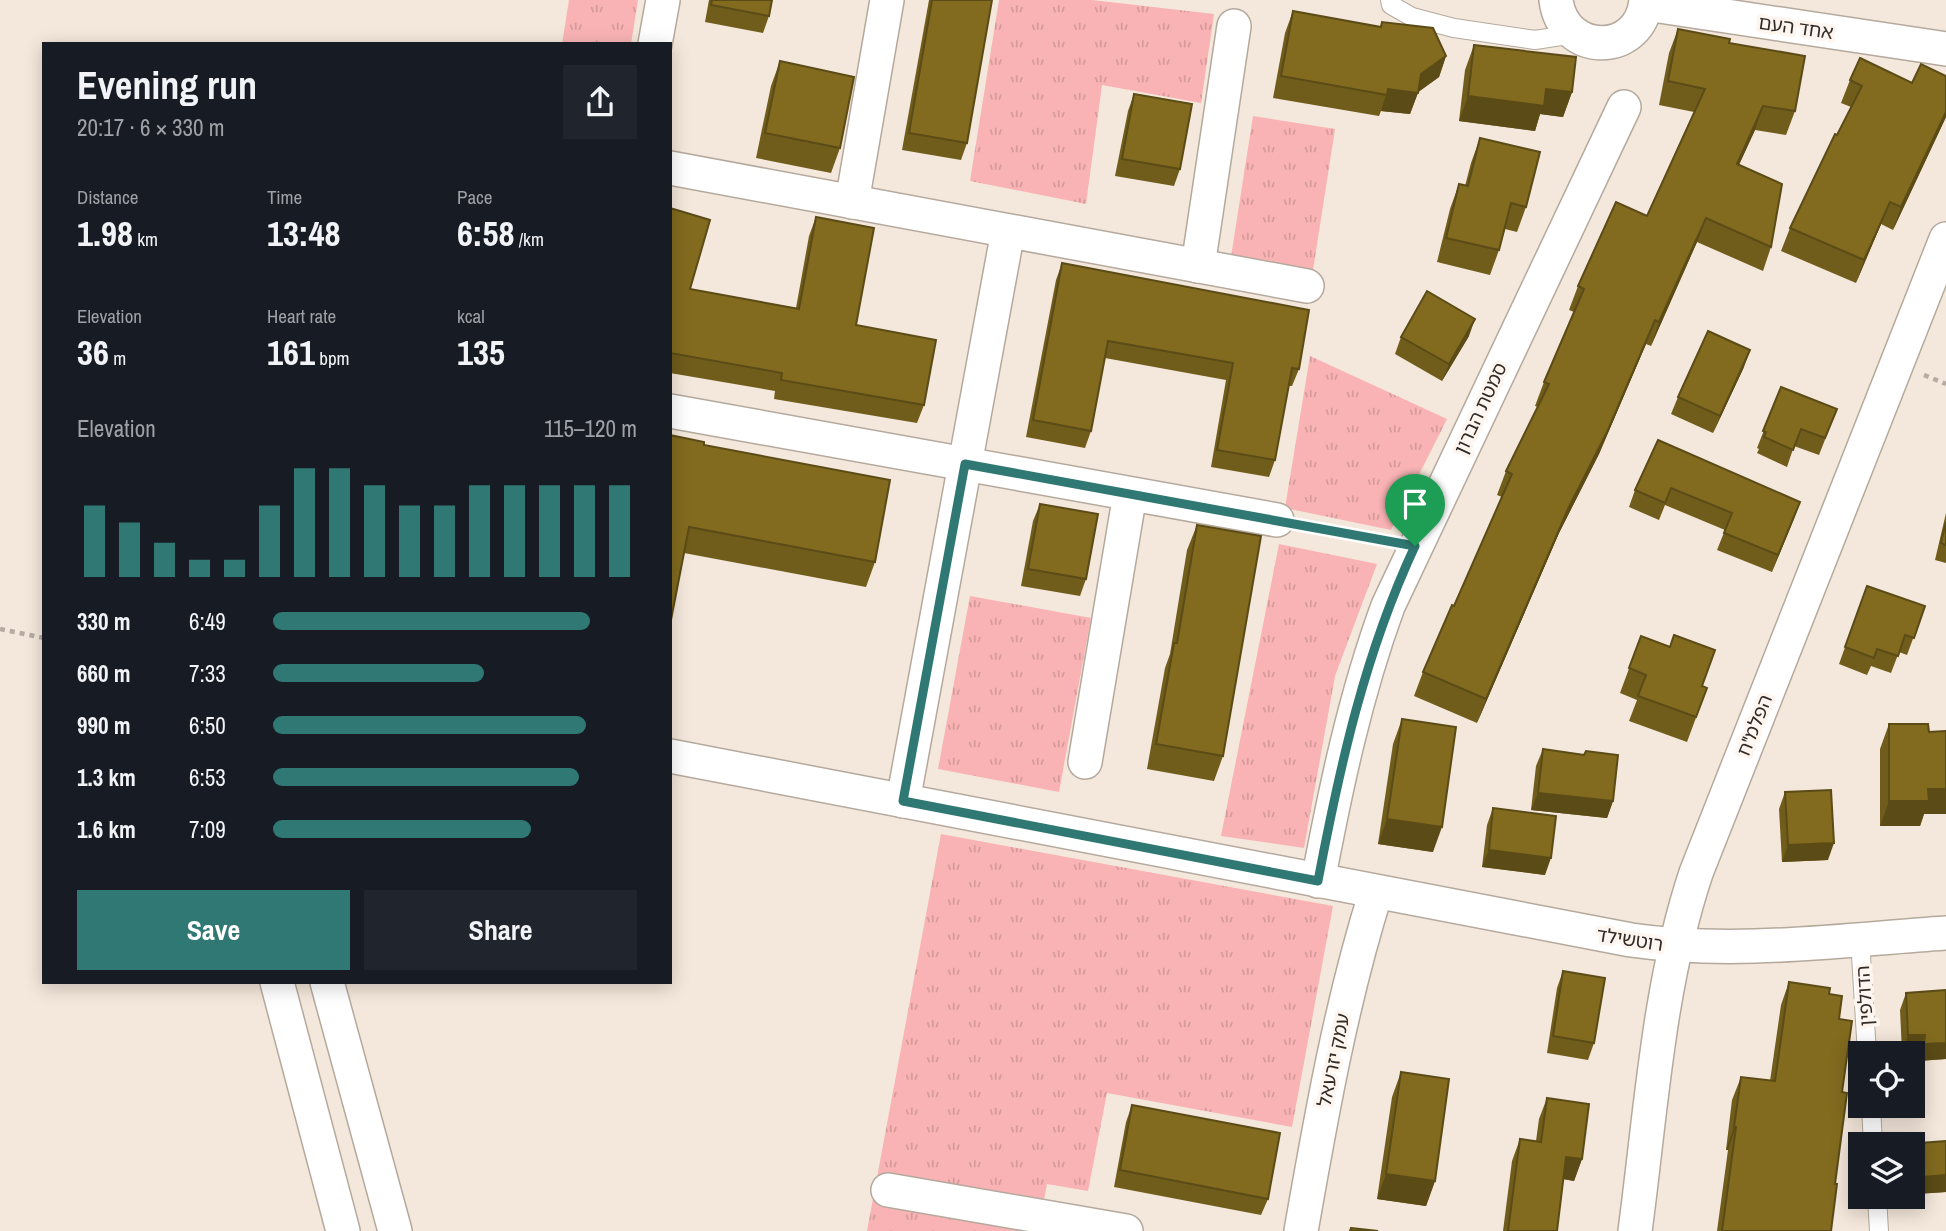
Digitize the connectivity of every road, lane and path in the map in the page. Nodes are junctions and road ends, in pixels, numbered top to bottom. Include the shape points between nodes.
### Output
1 (663, 0) edge
2 (887, 0) edge
3 (1390, 0) edge
4 (1556, 0) edge
5 (1646, 2) edge
6 (1234, 26) dead end
7 (1574, 34) junction
8 (655, 42) edge
9 (1946, 49) edge
10 (1623, 107) dead end
11 (672, 168) edge
12 (852, 202) junction
13 (1008, 231) junction
14 (1946, 239) edge
15 (1198, 266) junction
16 (1307, 286) dead end
17 (672, 411) edge
18 (965, 464) junction
19 (1130, 494) junction
20 (1277, 520) joint
21 (1415, 546) junction
22 (0, 629) edge
23 (42, 638) edge
24 (672, 756) edge
25 (1085, 762) dead end
26 (903, 801) junction
27 (1318, 881) junction
28 (1376, 892) junction
29 (1946, 933) edge
30 (1860, 939) junction
31 (1675, 946) junction
32 (278, 984) edge
33 (328, 984) edge
34 (1866, 1041) edge
35 (888, 1190) dead end
36 (1878, 1209) edge
37 (1061, 1226) edge
38 (343, 1231) edge
39 (395, 1231) edge
40 (1126, 1231) edge
41 (1301, 1231) edge
42 (1634, 1231) edge
43 (1879, 1231) edge

1 - 8 street
2 - 12 street
3 - 7 lane via 1412,17 1454,28 1535,40
4 - 7 street via 1561,19
5 - 7 street via 1642,19 1622,38 1594,43
5 - 9 street, אחד העם
6 - 15 street
10 - 21 street, סמטת הברון
11 - 12 street
12 - 13 street
13 - 15 street
13 - 18 street
14 - 31 street, הפלמ"ח via 1696,873
15 - 16 street
17 - 18 street
18 - 19 street
18 - 26 street
19 - 20 street
19 - 25 street
20 - 21 path
21 - 27 street, סמטת הברון via 1365,675
22 - 23 path
24 - 26 street, רוטשילד
26 - 27 street, רוטשילד
27 - 28 street, רוטשילד
28 - 31 street, רוטשילד
28 - 41 street, עמק יזרעאל via 1337,1038
29 - 30 street, רוטשילד
30 - 31 street, רוטשילד via 1726,948
30 - 34 lane, הדולפין
31 - 42 street, הפלמ"ח
32 - 38 street
33 - 39 street
35 - 37 street
36 - 43 lane
37 - 40 street

